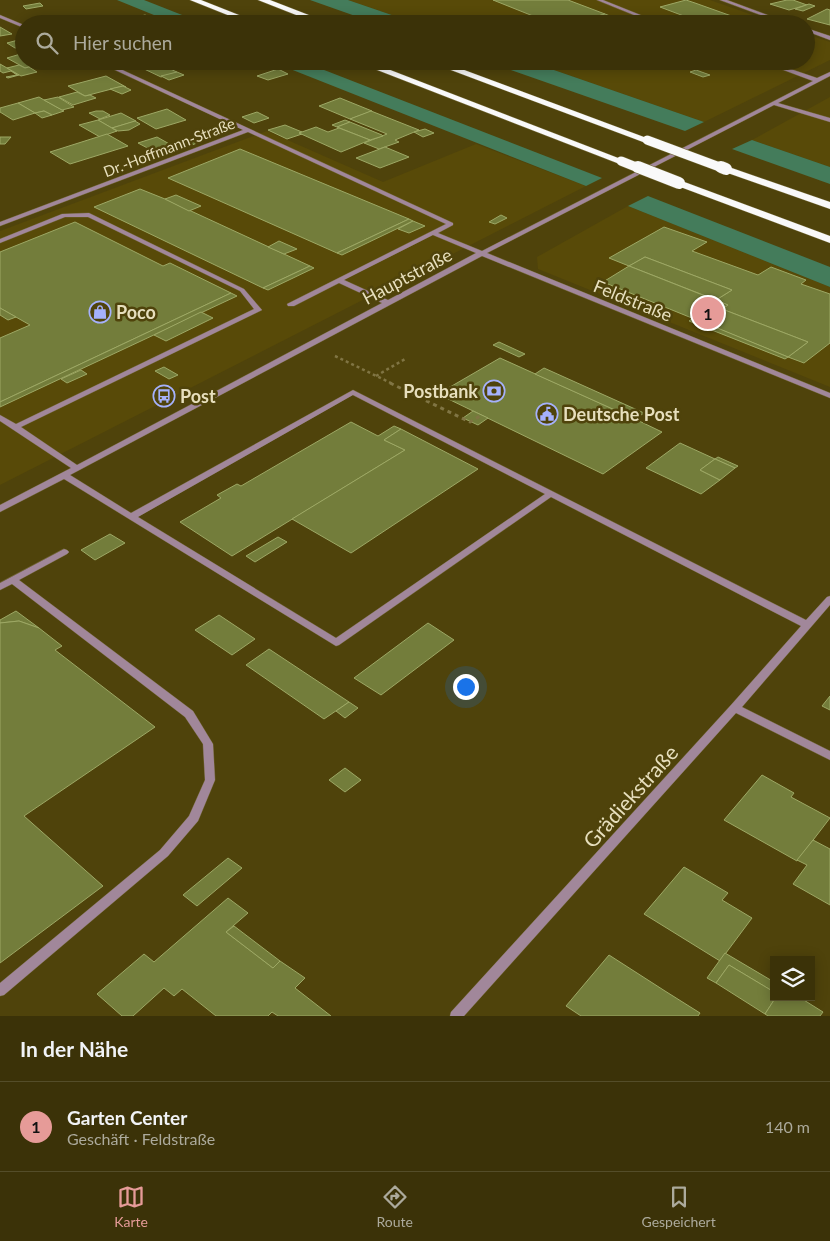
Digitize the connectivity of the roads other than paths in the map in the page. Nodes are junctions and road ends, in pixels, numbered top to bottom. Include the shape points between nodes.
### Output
1 (194, 0) edge
2 (262, 0) edge
3 (599, 0) edge
4 (722, 0) edge
5 (234, 15) edge
6 (303, 15) edge
7 (638, 15) edge
8 (764, 15) edge
9 (0, 16) edge
10 (15, 23) edge
11 (815, 33) edge
12 (830, 38) edge
13 (118, 70) edge
14 (382, 70) edge
15 (456, 70) edge
16 (789, 70) edge
17 (830, 74) edge
18 (818, 80) junction
19 (773, 103) junction
20 (830, 120) edge
21 (249, 130) junction
22 (48, 206) junction
23 (830, 206) edge
24 (64, 215) junction
25 (0, 224) edge
26 (433, 233) junction
27 (830, 240) edge
28 (0, 241) edge
29 (480, 254) junction
30 (338, 280) junction
31 (388, 303) junction
32 (291, 304) dead end
33 (830, 396) edge
34 (0, 417) edge
35 (15, 427) junction
36 (77, 468) junction
37 (64, 475) junction
38 (550, 494) junction
39 (0, 509) edge
40 (132, 516) junction
41 (64, 552) dead end
42 (13, 580) junction
43 (0, 587) edge
44 (830, 600) edge
45 (808, 624) junction
46 (735, 708) junction
47 (830, 756) edge
48 (0, 991) edge
49 (456, 1016) edge

1 - 5 highway
2 - 6 highway
3 - 7 street
4 - 8 street
9 - 10 street
11 - 12 street
13 - 21 street, Dr.-Hoffmann-Straße
14 - 27 highway, bridge
15 - 23 highway, bridge
16 - 18 street
17 - 18 street, Hauptstraße
18 - 19 street, Hauptstraße
19 - 20 street
19 - 29 street, Hauptstraße
21 - 22 street, Dr.-Hoffmann-Straße
21 - 26 street via 451,224
22 - 24 street
22 - 25 street, Dr.-Hoffmann-Straße
24 - 28 street
24 - 35 street via 89,215 242,290 258,310
26 - 29 street, Feldstraße
26 - 30 street
29 - 31 street, Hauptstraße
29 - 33 street, Feldstraße
30 - 31 street
30 - 32 street
31 - 36 street, Hauptstraße
34 - 35 street
35 - 36 street
36 - 37 street, Hauptstraße
37 - 39 street, Hauptstraße
37 - 40 street
38 - 40 street via 353,392
38 - 40 street via 336,643
38 - 45 street
41 - 42 street
42 - 43 street
42 - 48 lane via 189,714 208,744 210,780 194,818 164,853
44 - 45 street, Grädiekstraße
45 - 46 street, Grädiekstraße
46 - 47 street
46 - 49 street, Grädiekstraße

